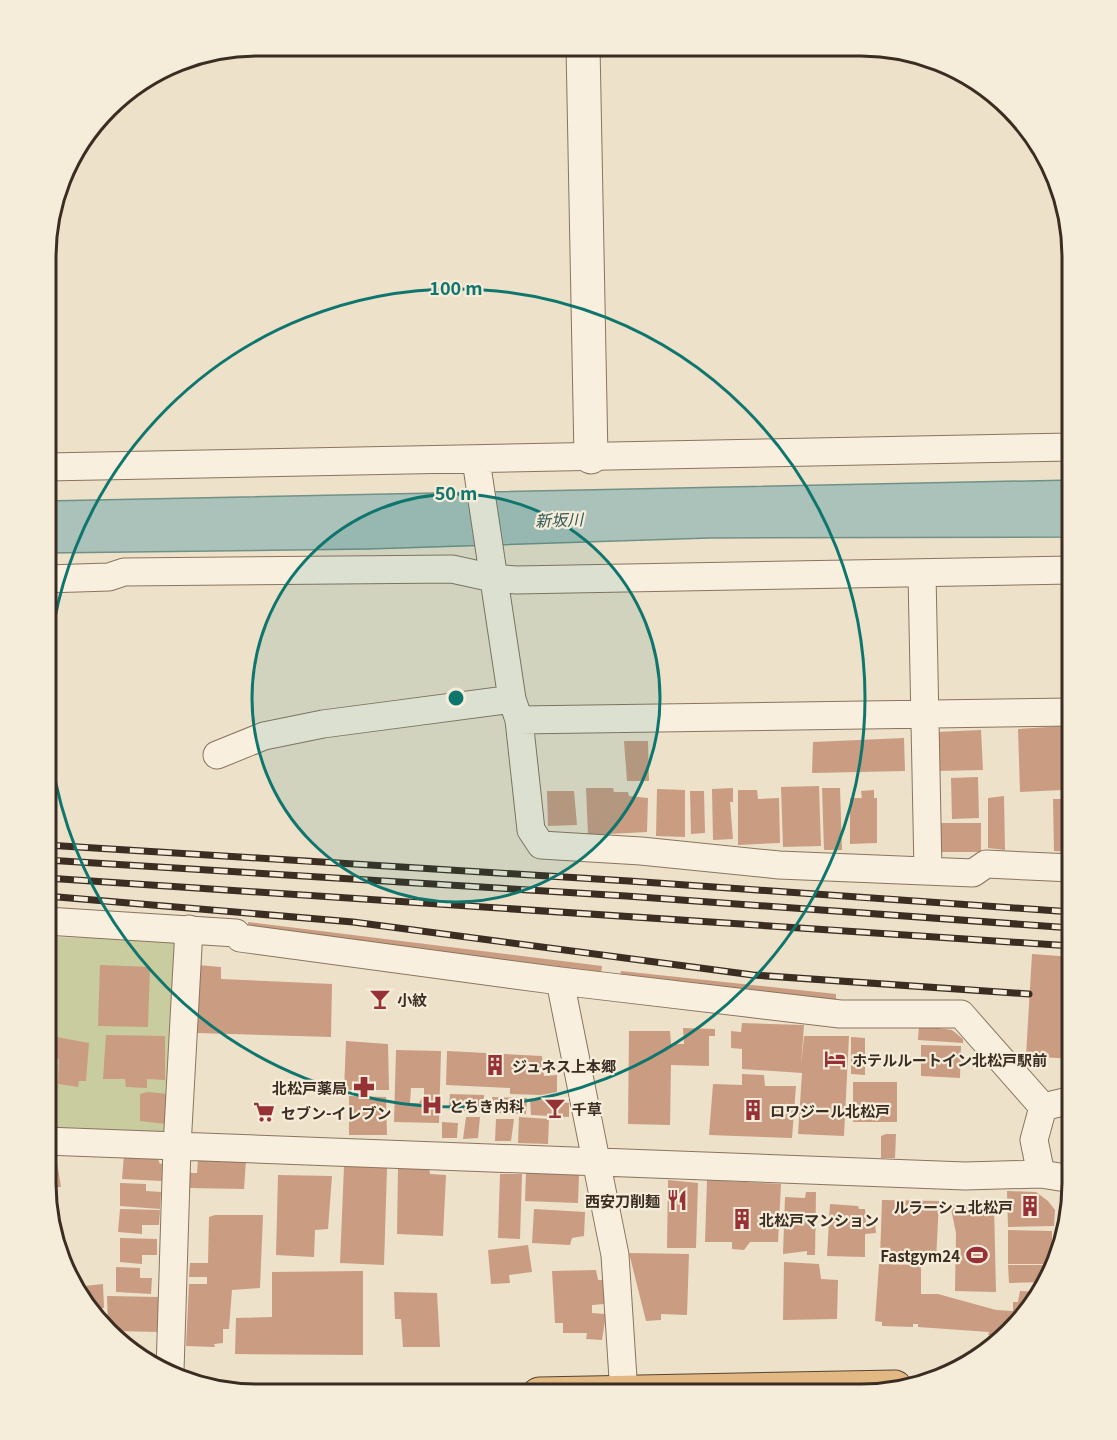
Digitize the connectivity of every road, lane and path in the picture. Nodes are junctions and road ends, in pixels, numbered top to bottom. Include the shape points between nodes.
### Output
1 (584, 56) edge
2 (1062, 447) edge
3 (591, 457) junction
4 (476, 460) junction
5 (56, 467) edge
6 (1062, 570) edge
7 (922, 574) junction
8 (493, 578) junction
9 (56, 579) edge
10 (516, 710) junction
11 (1062, 712) edge
12 (925, 714) junction
13 (217, 755) dead end
14 (1061, 868) edge
15 (928, 871) junction
16 (56, 922) edge
17 (189, 929) junction
18 (560, 981) junction
19 (1061, 1103) edge
20 (1042, 1107) junction
21 (56, 1142) edge
22 (177, 1147) junction
23 (596, 1162) junction
24 (1041, 1174) junction
25 (1061, 1177) edge
26 (170, 1365) edge
27 (623, 1384) edge

1 - 3 street
2 - 3 street
3 - 4 street
4 - 5 street
4 - 8 street
6 - 7 street
7 - 8 street
7 - 12 street
8 - 9 street via 440,569 124,572 110,577
8 - 10 street
10 - 12 street
10 - 13 street via 323,724 264,736
10 - 15 street via 531,830 541,845 779,865
11 - 12 street
12 - 15 street
14 - 15 street via 986,864 973,873
16 - 17 street
17 - 18 street
17 - 22 street
18 - 20 street via 840,1014 961,1014
18 - 23 street
19 - 20 street
20 - 24 street via 1034,1140
21 - 22 street
22 - 23 street
22 - 26 street
23 - 24 street via 965,1176
23 - 27 street via 615,1255
24 - 25 street

